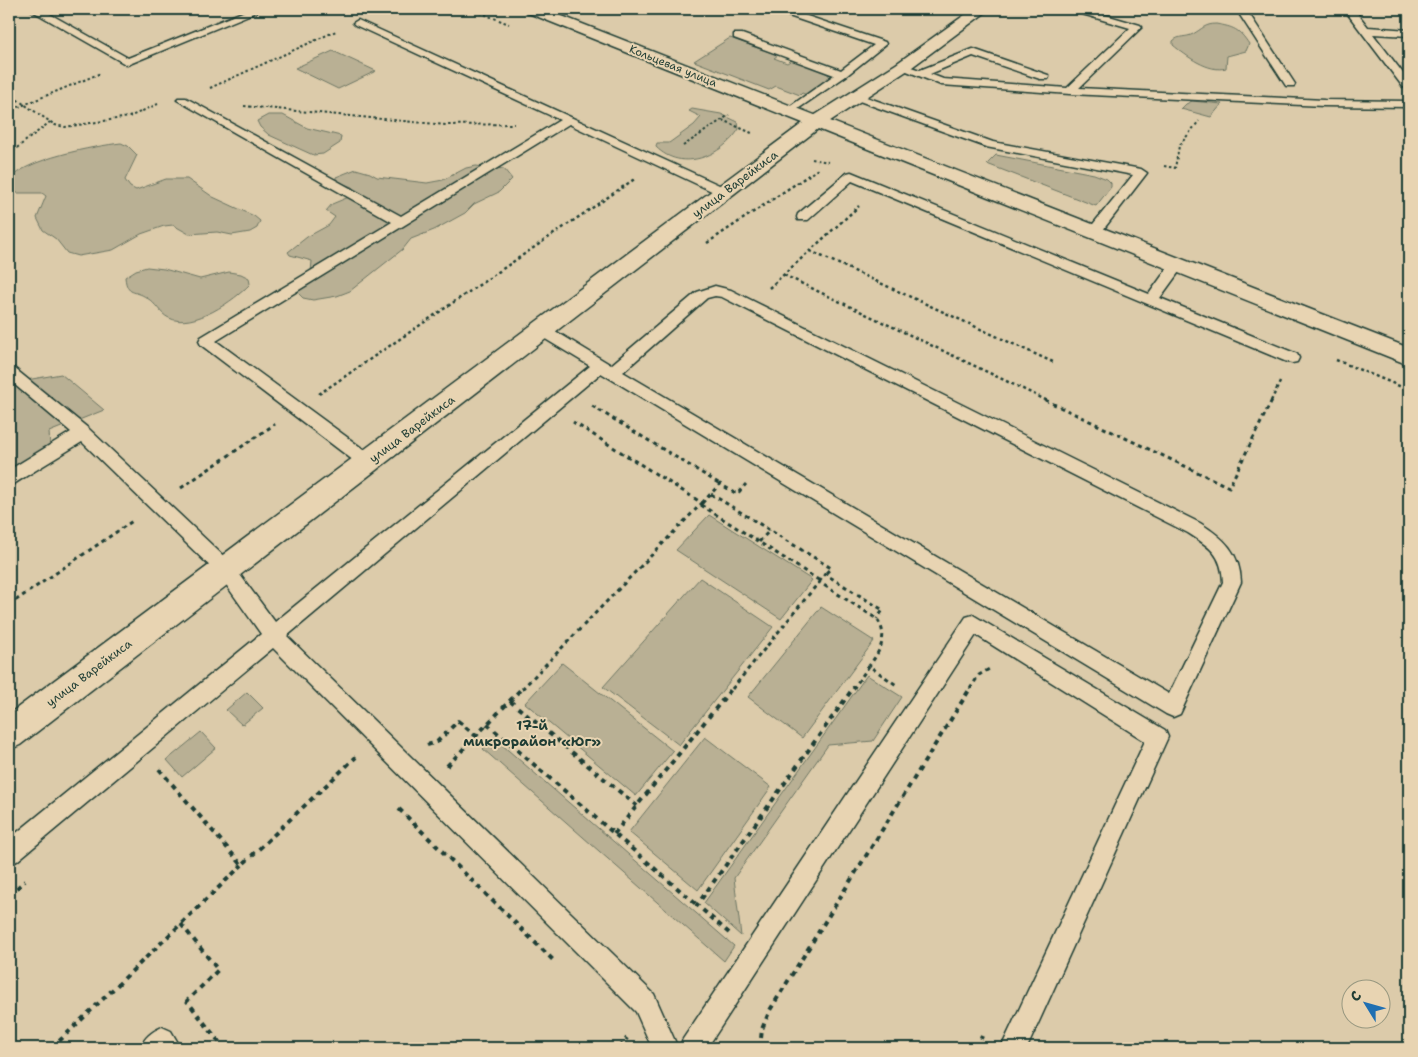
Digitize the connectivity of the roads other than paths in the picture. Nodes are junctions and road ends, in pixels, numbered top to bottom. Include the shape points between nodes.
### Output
1 (34, 9) edge
2 (258, 9) edge
3 (531, 9) edge
4 (982, 9) edge
5 (1075, 9) edge
6 (1240, 9) edge
7 (1349, 9) edge
8 (786, 12) dead end
9 (358, 23) road end
10 (1365, 30) junction
11 (1409, 32) edge
12 (738, 36) dead end
13 (902, 67) junction
14 (842, 74) junction
15 (921, 74) junction
16 (1044, 77) dead end
17 (1290, 84) dead end
18 (1407, 85) dead end
19 (1070, 91) junction
20 (855, 96) junction
21 (182, 100) road end
22 (1409, 104) edge
23 (789, 112) junction
24 (565, 122) junction
25 (815, 123) junction
26 (724, 192) junction
27 (803, 217) dead end
28 (401, 222) junction
29 (1094, 232) junction
30 (1177, 265) junction
31 (1152, 300) junction
32 (542, 330) junction
33 (1409, 356) edge
34 (1292, 358) dead end
35 (606, 369) junction
36 (9, 372) edge
37 (83, 433) junction
38 (368, 462) junction
39 (9, 478) edge
40 (226, 570) junction
41 (273, 635) junction
42 (9, 734) edge
43 (9, 853) edge
44 (153, 1048) edge
45 (168, 1048) edge
46 (665, 1048) edge
47 (692, 1048) edge
48 (1014, 1048) edge

1 - 2 lane via 127,62
3 - 23 street, Кольцевая улица
4 - 13 street, улица Варейкиса
5 - 19 lane via 1137,28
6 - 17 lane
7 - 10 lane
8 - 14 lane via 881,44
9 - 24 lane
10 - 11 lane
10 - 18 lane
12 - 14 lane
13 - 15 lane
13 - 20 street, улица Варейкиса
14 - 23 lane
15 - 16 lane via 973,52
15 - 19 lane via 941,82
19 - 22 lane
20 - 25 street, улица Варейкиса
20 - 29 lane via 990,145 1141,172
21 - 28 lane
23 - 25 street, Кольцевая улица
24 - 26 lane
24 - 28 lane
25 - 26 street, улица Варейкиса
25 - 29 street, Кольцевая улица
26 - 32 street, улица Варейкиса
27 - 31 lane via 851,176
28 - 38 lane via 206,341
29 - 30 street, Кольцевая улица
30 - 31 lane
30 - 33 street, Кольцевая улица
31 - 34 lane
32 - 35 lane
32 - 38 street, улица Варейкиса
35 - 35 lane via 1173,707 1232,582 1233,568 1226,552 1194,528 726,293 715,291 702,296
35 - 41 lane via 557,412
36 - 37 lane
37 - 39 lane
37 - 40 lane
38 - 40 street, улица Варейкиса
40 - 41 lane
40 - 42 street, улица Варейкиса
41 - 43 lane
41 - 46 lane via 645,1003
44 - 45 lane via 162,1040
47 - 48 lane via 974,623 1158,737

